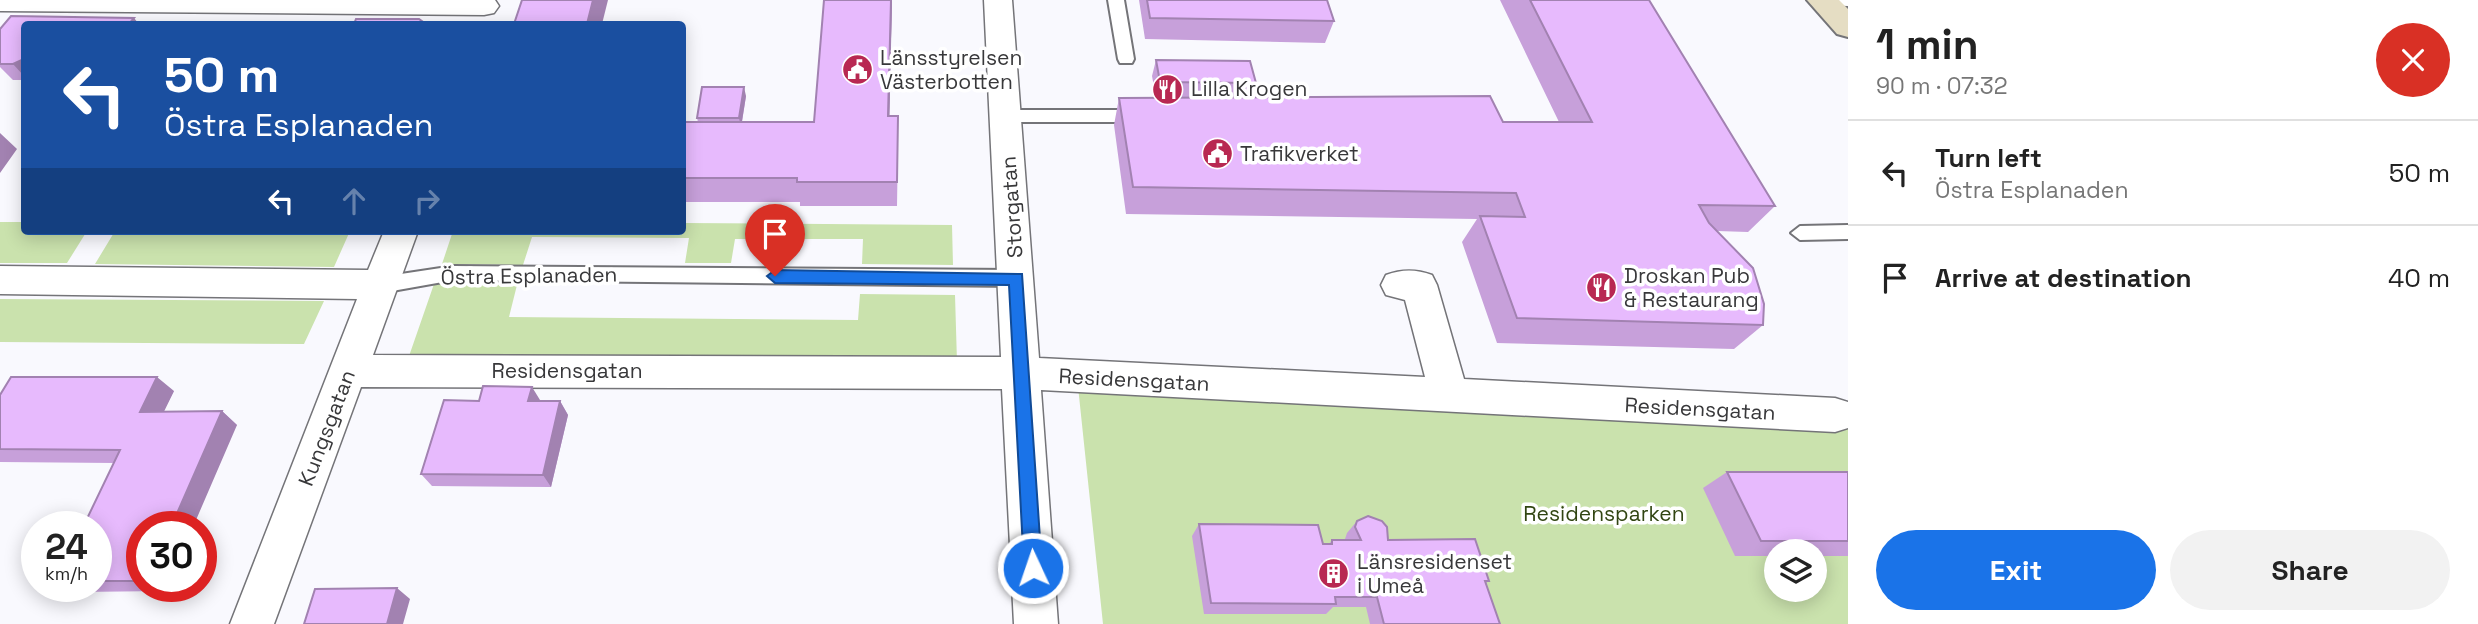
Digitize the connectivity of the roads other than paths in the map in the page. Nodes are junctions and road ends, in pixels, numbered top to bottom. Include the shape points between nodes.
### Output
1 (998, 0) edge
2 (1116, 0) edge
3 (1832, 1) edge
4 (0, 2) edge
5 (482, 10) edge
6 (1848, 27) edge
7 (1126, 59) dead end
8 (1006, 116) junction
9 (1156, 116) edge
10 (1848, 232) edge
11 (1800, 233) dead end
12 (400, 235) edge
13 (1016, 278) junction
14 (0, 280) edge
15 (381, 285) junction
16 (1399, 285) dead end
17 (348, 371) junction
18 (1022, 373) junction
19 (1449, 396) junction
20 (1835, 415) dead end
21 (252, 624) edge
22 (1036, 624) edge

1 - 8 street, Storgatan
2 - 7 lane
3 - 6 street
4 - 5 street
8 - 9 lane
8 - 13 street, Storgatan
10 - 11 lane
12 - 15 street, Kungsgatan
13 - 15 lane, Östra Esplanaden via 453,273
13 - 18 street, Storgatan
14 - 15 street, Östra Esplanaden
15 - 17 street, Kungsgatan
16 - 19 street via 1419,285
17 - 18 street, Residensgatan
17 - 21 street, Kungsgatan
18 - 19 street, Residensgatan
18 - 22 street, Storgatan
19 - 20 street, Residensgatan

